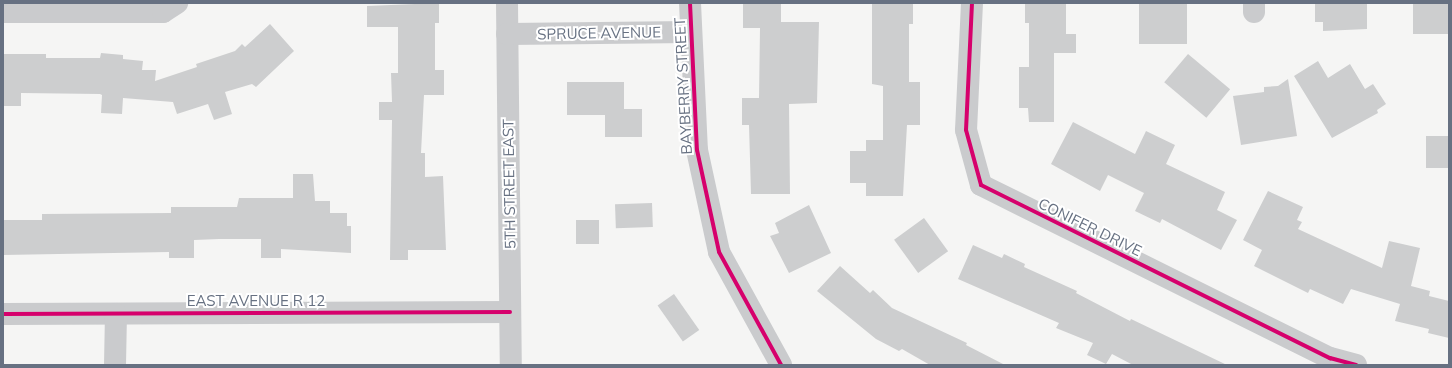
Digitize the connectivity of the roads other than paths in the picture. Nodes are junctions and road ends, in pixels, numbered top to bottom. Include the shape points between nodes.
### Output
1 (507, 3) edge
2 (690, 3) edge
3 (972, 3) edge
4 (170, 7) edge
5 (3, 12) edge
6 (690, 32) junction
7 (507, 34) junction
8 (510, 312) junction
9 (3, 314) edge
10 (116, 314) junction
11 (115, 365) edge
12 (511, 365) edge
13 (781, 365) edge
14 (1356, 365) edge

1 - 7 street, 5TH STREET EAST
2 - 6 street, BAYBERRY STREET
3 - 14 street, CONIFER DRIVE via 966,130 981,185 1330,358
4 - 5 street
6 - 7 street, SPRUCE AVENUE
6 - 13 street, BAYBERRY STREET via 697,150 719,252
7 - 8 street, 5TH STREET EAST
8 - 10 street, EAST AVENUE R 12
8 - 12 street, 5TH STREET EAST
9 - 10 street, EAST AVENUE R 12
10 - 11 street

